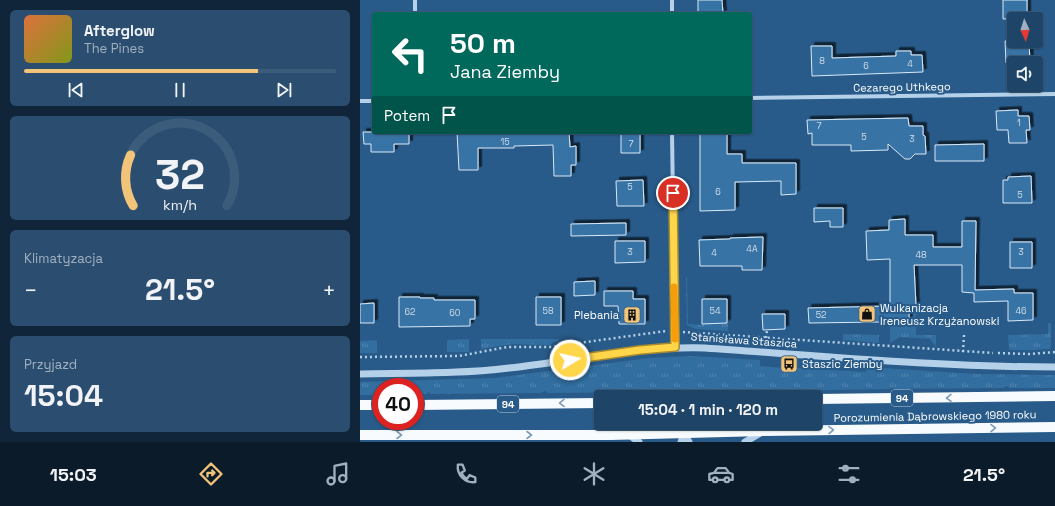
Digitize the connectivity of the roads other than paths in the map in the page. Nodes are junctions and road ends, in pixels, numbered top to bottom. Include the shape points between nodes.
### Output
1 (415, 0) edge
2 (672, 0) edge
3 (415, 12) edge
4 (672, 12) edge
5 (1055, 94) edge
6 (752, 98) edge
7 (360, 101) edge
8 (372, 101) edge
9 (672, 134) edge
10 (675, 347) junction
11 (1055, 367) edge
12 (360, 374) edge
13 (1055, 396) edge
14 (822, 399) edge
15 (594, 403) edge
16 (360, 405) edge
17 (372, 405) edge
18 (424, 405) edge
19 (1055, 427) edge
20 (679, 430) edge
21 (690, 430) edge
22 (764, 431) junction
23 (360, 435) edge
24 (629, 435) junction
25 (685, 439) edge
26 (639, 442) edge
27 (745, 442) edge

1 - 3 street
2 - 4 street
5 - 6 street, Cezarego Uthkego
7 - 8 street
9 - 10 street
10 - 11 street, Stanisława Staszica via 936,364
10 - 12 street, Stanisława Staszica via 507,368
13 -> 14 main road, Porozumienia Dąbrowskiego 1980 roku / 94
15 -> 18 main road, 94
16 - 17 main road
22 -> 19 main road, Porozumienia Dąbrowskiego 1980 roku
20 - 25 street
21 - 25 street
22 - 25 main road, Porozumienia Dąbrowskiego 1980 roku
22 - 27 street
23 -> 24 main road, Porozumienia Dąbrowskiego 1980 roku
24 - 25 main road, Porozumienia Dąbrowskiego 1980 roku
24 - 26 street

